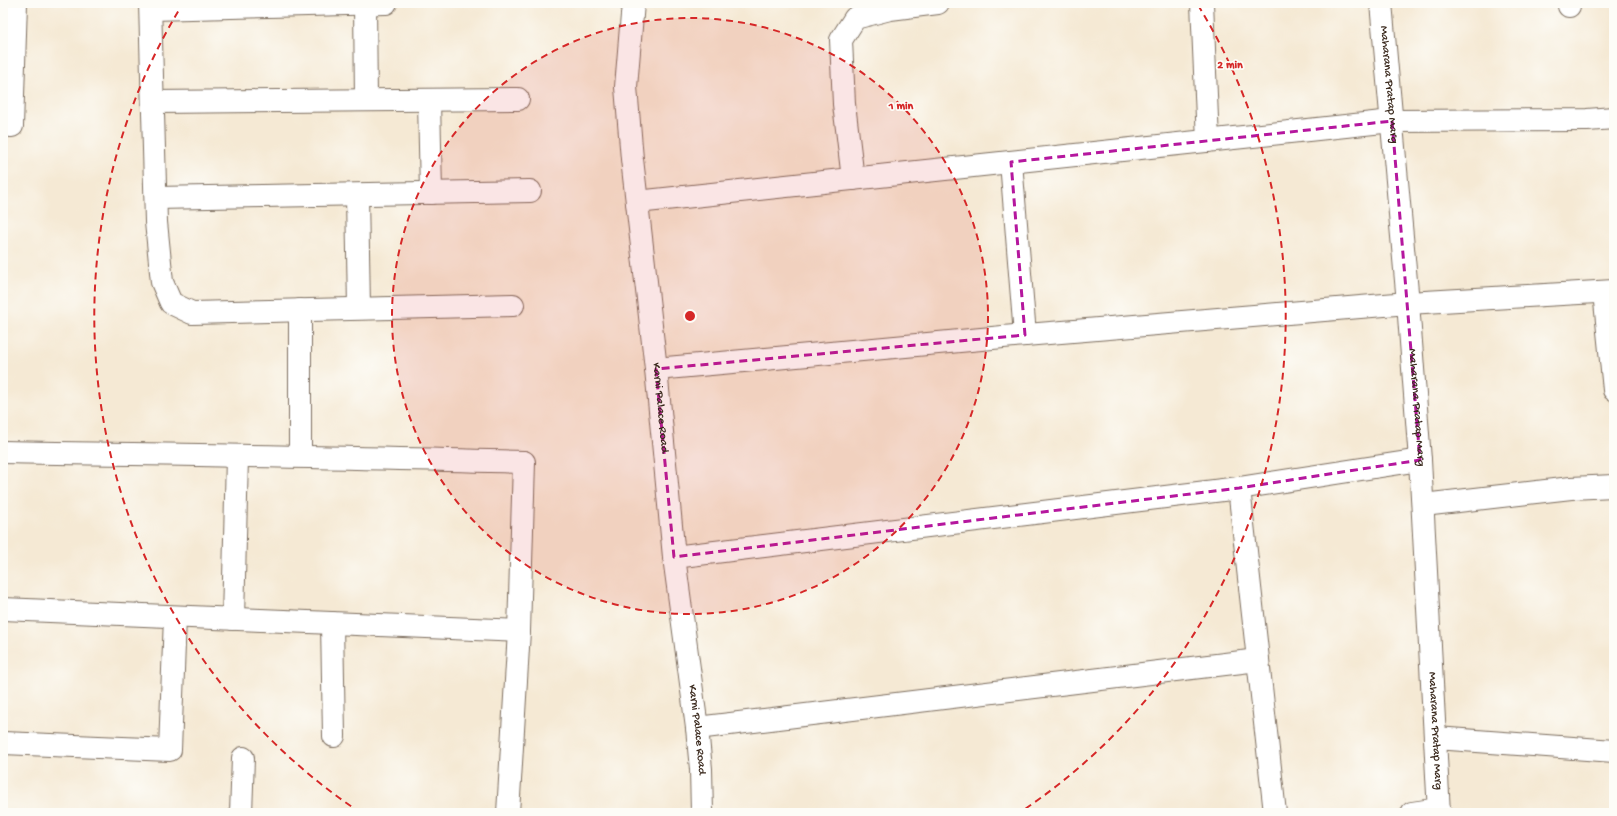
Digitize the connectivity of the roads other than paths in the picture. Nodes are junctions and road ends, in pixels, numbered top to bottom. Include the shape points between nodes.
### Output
1 (16, 3) edge
2 (365, 3) edge
3 (386, 3) edge
4 (633, 3) edge
5 (938, 3) edge
6 (1202, 3) edge
7 (1381, 3) edge
8 (295, 4) edge
9 (150, 6) edge
10 (518, 99) dead end
11 (366, 100) junction
12 (429, 100) junction
13 (154, 102) junction
14 (1614, 118) edge
15 (1392, 121) junction
16 (3, 125) edge
17 (1208, 141) junction
18 (1011, 162) junction
19 (853, 179) junction
20 (530, 191) dead end
21 (431, 193) junction
22 (357, 195) junction
23 (156, 198) junction
24 (637, 202) junction
25 (1609, 292) edge
26 (1408, 303) junction
27 (513, 305) dead end
28 (359, 308) junction
29 (300, 310) junction
30 (1025, 335) junction
31 (656, 369) junction
32 (1614, 390) edge
33 (3, 452) edge
34 (300, 456) junction
35 (238, 457) junction
36 (1420, 460) junction
37 (1614, 486) edge
38 (1239, 488) junction
39 (1423, 504) junction
40 (674, 557) junction
41 (3, 609) edge
42 (175, 616) junction
43 (233, 619) junction
44 (332, 623) junction
45 (519, 631) junction
46 (1258, 660) junction
47 (697, 728) junction
48 (334, 736) dead end
49 (1436, 738) junction
50 (3, 743) edge
51 (1614, 751) edge
52 (244, 758) dead end
53 (1439, 811) edge
54 (241, 813) edge
55 (508, 813) edge
56 (702, 813) edge
57 (1275, 813) edge
58 (1412, 813) edge

1 - 16 street via 12,126
2 - 3 street
2 - 8 street
2 - 11 street
4 - 24 street, Karni Palace Road via 626,87
5 - 19 street via 890,9 855,18 841,40 844,104
6 - 17 street
7 - 15 street, Maharana Pratap Marg
8 - 9 street
9 - 13 street
10 - 12 street
11 - 12 street
11 - 13 street
12 - 21 street
13 - 23 street
14 - 15 street
15 - 17 street
15 - 26 street, Maharana Pratap Marg
17 - 18 street
18 - 19 street
18 - 30 street
19 - 24 street
20 - 21 street
21 - 22 street
22 - 23 street
22 - 28 street
23 - 29 street via 162,282 171,303 192,313
24 - 31 street, Karni Palace Road
25 - 26 street
25 - 32 street
26 - 30 street
26 - 36 street, Maharana Pratap Marg
27 - 28 street
28 - 29 street
29 - 34 street
30 - 31 street
31 - 40 street, Karni Palace Road
33 - 35 street
34 - 35 street
34 - 45 street via 524,462
35 - 43 street
36 - 38 street
36 - 39 street, Maharana Pratap Marg
37 - 39 street
38 - 40 street
38 - 46 street
39 - 49 street, Maharana Pratap Marg
40 - 47 street, Karni Palace Road
41 - 42 street
42 - 43 street
42 - 50 street via 170,750
43 - 44 street
44 - 45 street
44 - 48 street
45 - 55 street
46 - 47 street
46 - 57 street
47 - 56 street, Karni Palace Road
49 - 51 street
49 - 53 street, Maharana Pratap Marg
52 - 54 street
53 - 58 street

